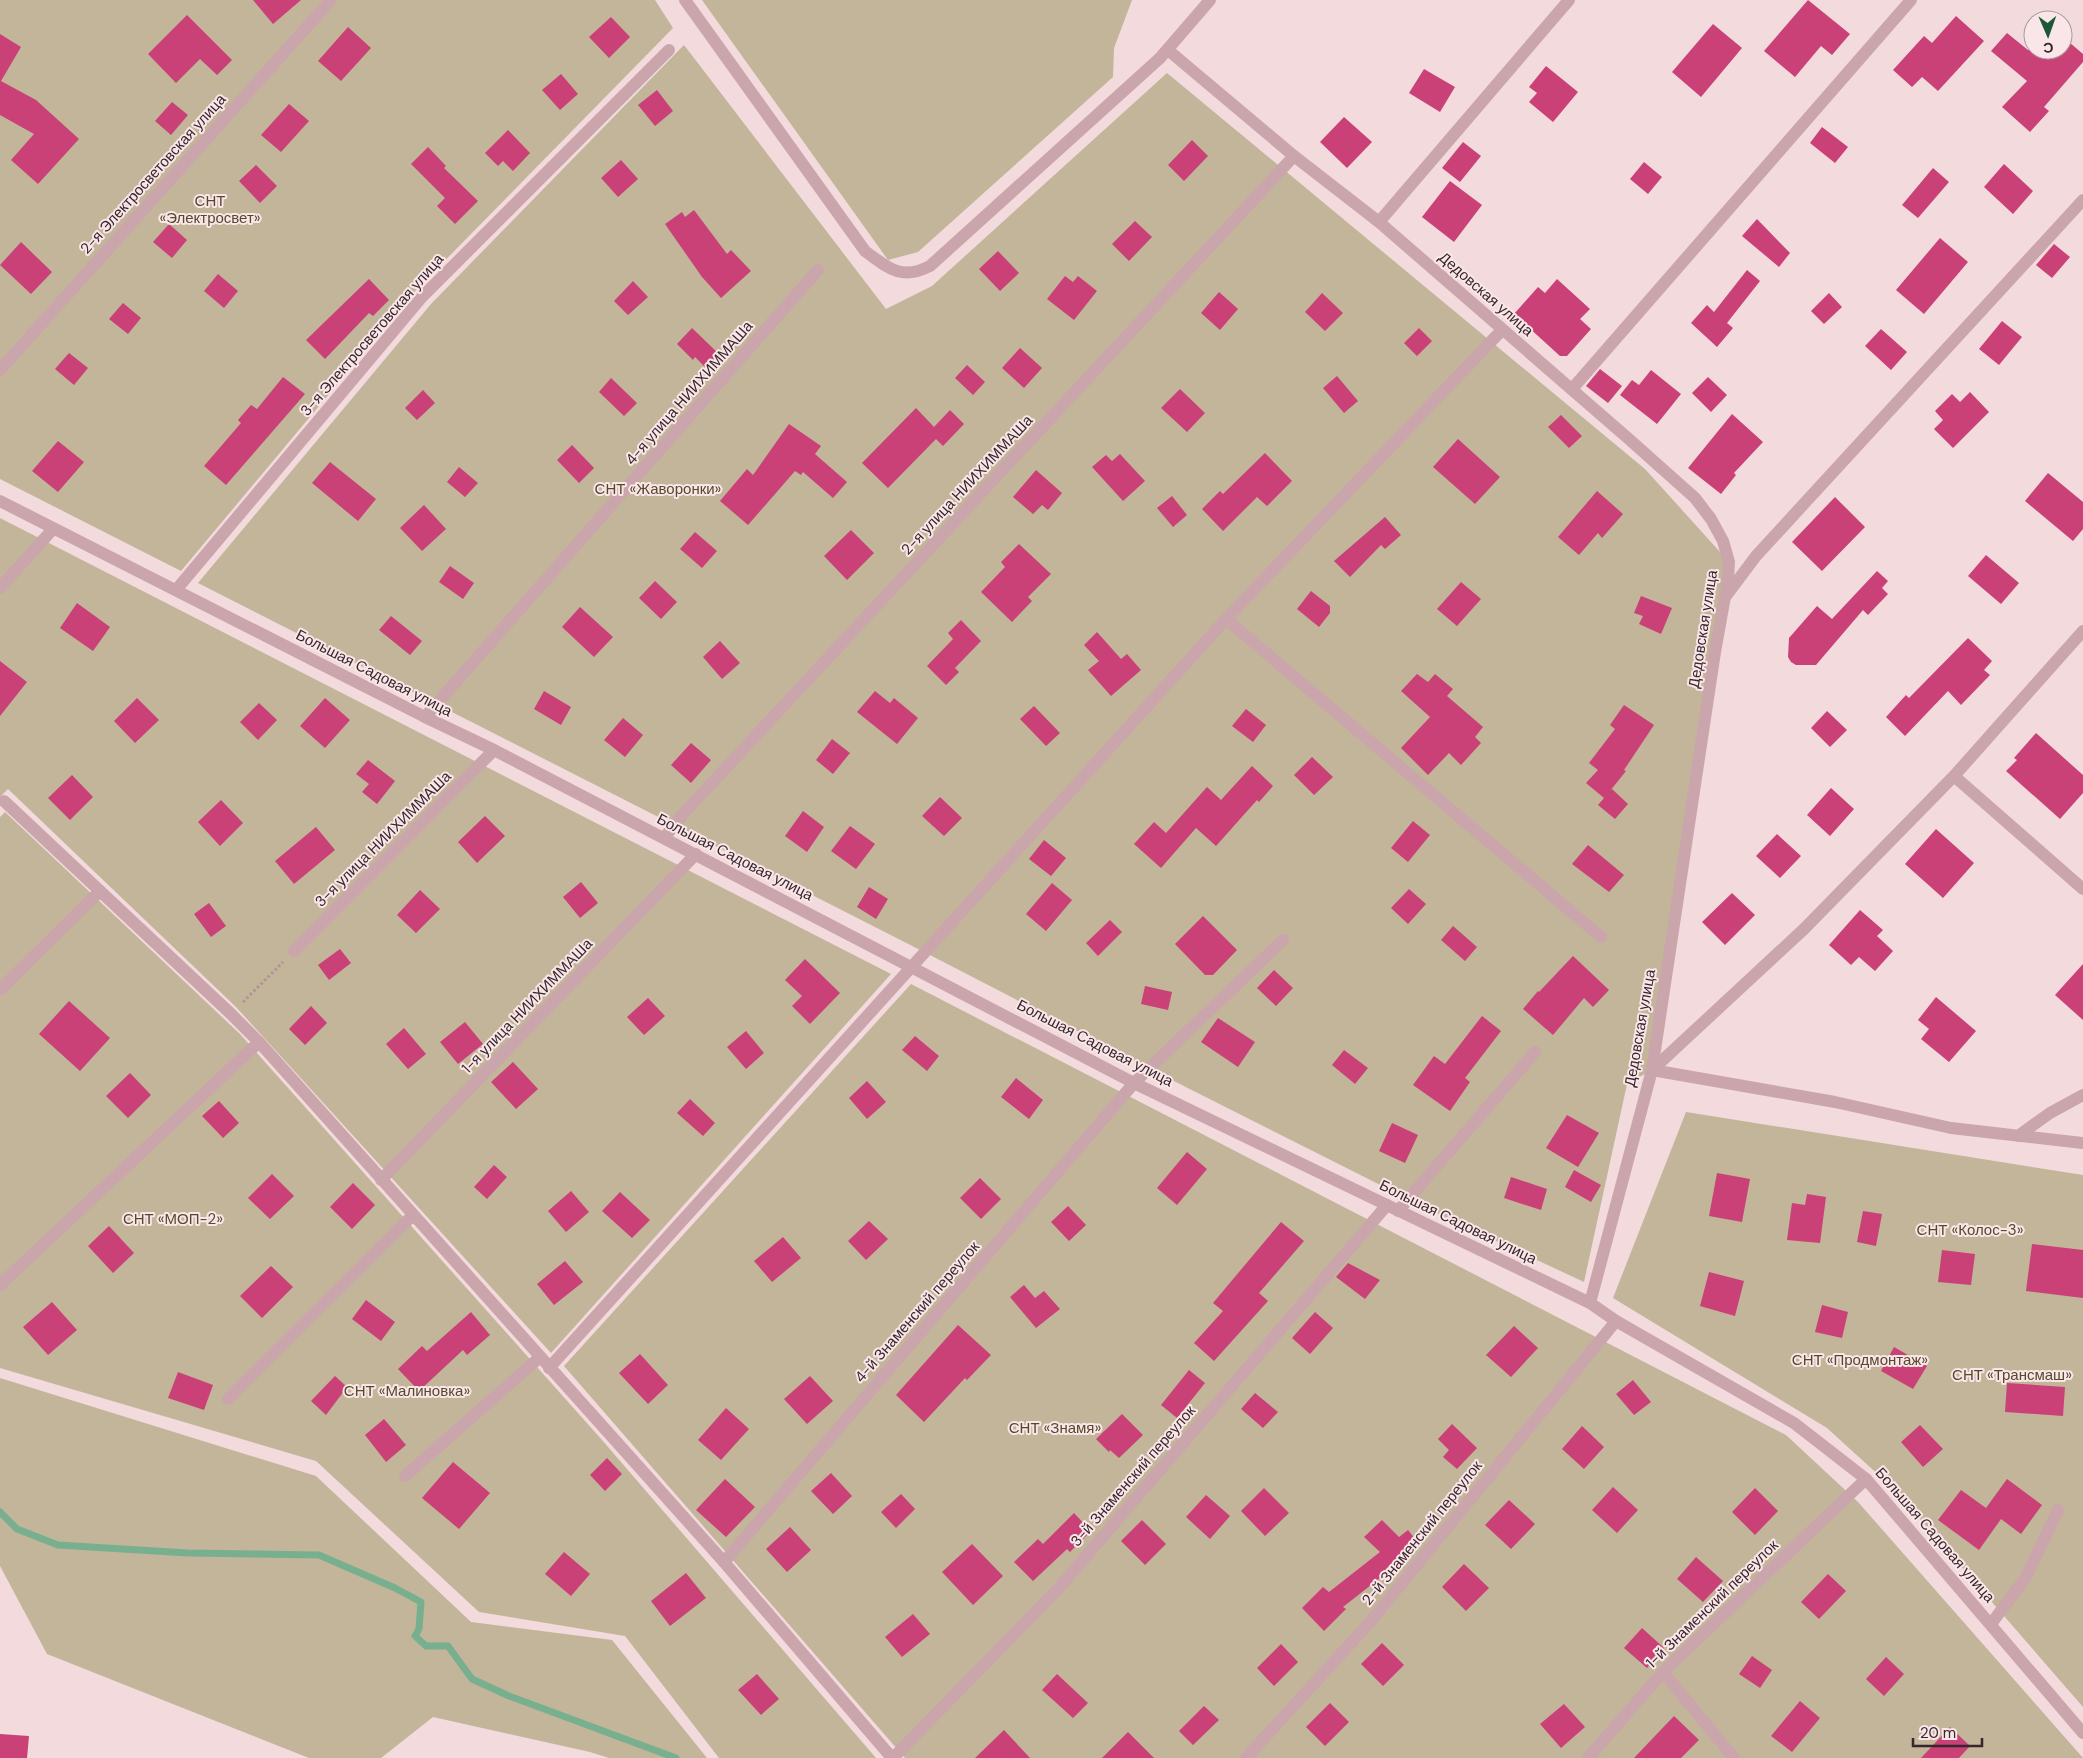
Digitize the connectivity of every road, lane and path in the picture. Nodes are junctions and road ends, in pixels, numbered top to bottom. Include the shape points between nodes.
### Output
1 (331, 0) edge
2 (685, 0) edge
3 (1210, 0) edge
4 (1569, 0) edge
5 (1911, 0) edge
6 (669, 50) dead end
7 (1168, 50) junction
8 (1294, 156) junction
9 (2083, 200) edge
10 (1379, 222) junction
11 (818, 270) dead end
12 (1502, 330) junction
13 (0, 370) edge
14 (1572, 389) junction
15 (0, 501) edge
16 (53, 529) junction
17 (0, 588) edge
18 (176, 590) junction
19 (1726, 596) junction
20 (1226, 619) junction
21 (2083, 631) edge
22 (425, 717) junction
23 (494, 750) junction
24 (1954, 776) junction
25 (4, 801) dead end
26 (664, 838) junction
27 (696, 854) junction
28 (2083, 889) edge
29 (100, 891) junction
30 (1601, 937) dead end
31 (1283, 940) dead end
32 (294, 951) joint
33 (911, 966) junction
34 (0, 990) edge
35 (231, 1014) junction
36 (259, 1042) junction
37 (1535, 1052) dead end
38 (1652, 1070) junction
39 (1134, 1083) junction
40 (2083, 1094) edge
41 (2018, 1136) junction
42 (2083, 1142) edge
43 (381, 1180) junction
44 (1392, 1208) junction
45 (412, 1216) junction
46 (0, 1285) edge
47 (1590, 1303) junction
48 (1616, 1321) junction
49 (540, 1357) junction
50 (549, 1368) junction
51 (228, 1399) dead end
52 (405, 1476) dead end
53 (1866, 1480) junction
54 (2058, 1510) dead end
55 (724, 1562) junction
56 (1991, 1624) junction
57 (1663, 1672) junction
58 (2083, 1733) edge
59 (892, 1758) edge
60 (1246, 1758) edge
61 (1588, 1758) edge
62 (1734, 1758) edge

1 - 13 street, 2-я Электросветовская улица
2 - 7 street via 865,250 894,272 918,272 930,266
3 - 7 street
4 - 10 street
5 - 14 street
6 - 18 street, 3-я Электросветовская улица via 422,297
7 - 8 street, Дедовская улица
8 - 10 street, Дедовская улица
8 - 26 street, 2-я улица НИИХИММАШа
9 - 19 street via 1756,556
10 - 12 street, Дедовская улица
11 - 22 street, 4-я улица НИИХИММАШа
12 - 14 street, Дедовская улица
12 - 20 street
14 - 19 street, Дедовская улица via 1674,478 1711,519 1723,541 1729,562
15 - 16 street, Большая Садовая улица
16 - 17 street
16 - 18 street, Большая Садовая улица
18 - 22 street, Большая Садовая улица
19 - 38 street, Дедовская улица
20 - 30 street
20 - 33 street
21 - 24 street
22 - 23 street, Большая Садовая улица
23 - 26 street, Большая Садовая улица
23 - 32 street, 3-я улица НИИХИММАШа
24 - 28 street
24 - 38 street via 1804,929
25 - 29 street
26 - 27 street, Большая Садовая улица
27 - 33 street, Большая Садовая улица
27 - 43 street, 1-я улица НИИХИММАШа
29 - 34 street
29 - 35 street
31 - 39 street, 4-й Знаменский переулок
32 - 35 path
33 - 39 street, Большая Садовая улица
33 - 50 street
35 - 36 street
36 - 43 street
36 - 46 street
37 - 44 street, 3-й Знаменский переулок
38 - 41 street via 1835,1102 1951,1128
38 - 47 street, Дедовская улица
39 - 44 street, Большая Садовая улица
39 - 55 street, 4-й Знаменский переулок
40 - 41 street
41 - 42 street
43 - 45 street
44 - 47 street, Большая Садовая улица
44 - 59 street, 3-й Знаменский переулок via 1058,1589
45 - 49 street
45 - 51 street
47 - 48 street, Большая Садовая улица
48 - 53 street, Большая Садовая улица via 1794,1423
48 - 60 street, 2-й Знаменский переулок via 1371,1621
49 - 50 street
49 - 52 street
50 - 55 street
53 - 56 street, Большая Садовая улица
53 - 57 street, 1-й Знаменский переулок
54 - 56 street via 2026,1577
55 - 59 street
56 - 58 street, Большая Садовая улица
57 - 61 street, 1-й Знаменский переулок
57 - 62 street

